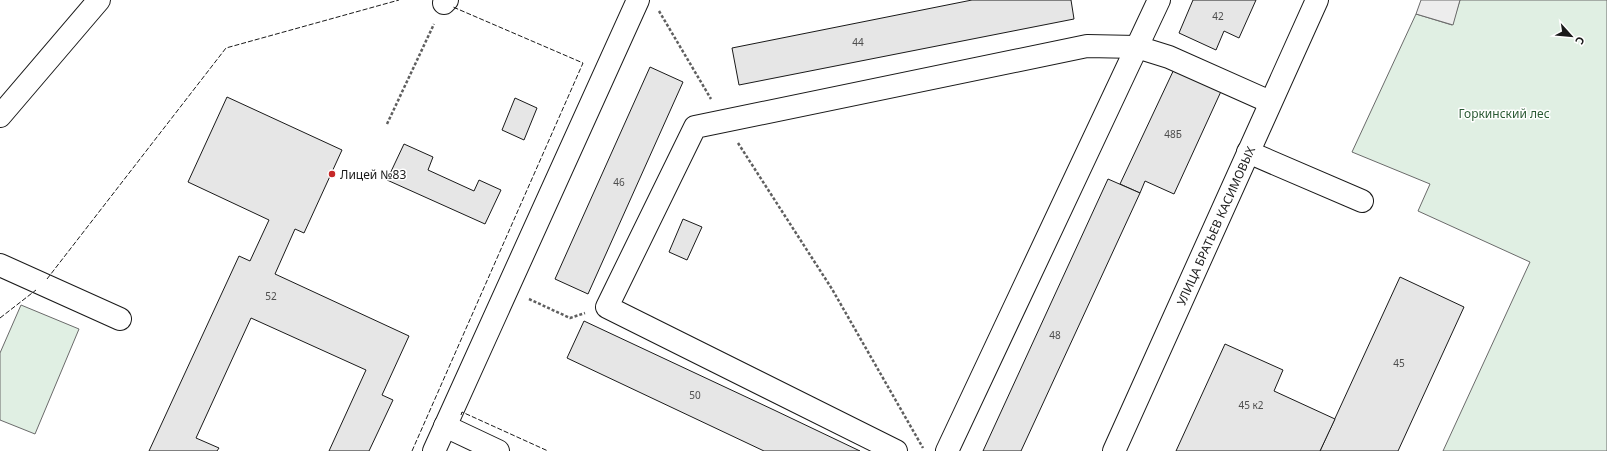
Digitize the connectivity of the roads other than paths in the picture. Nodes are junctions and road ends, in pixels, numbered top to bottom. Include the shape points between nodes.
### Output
1 (99, 0) edge
2 (1159, 0) edge
3 (1317, 0) edge
4 (647, 3) edge
5 (1136, 47) junction
6 (1270, 102) junction
7 (0, 116) edge
8 (1248, 152) junction
9 (1362, 201) dead end
10 (0, 264) edge
11 (120, 319) dead end
12 (445, 426) junction
13 (434, 451) edge
14 (498, 451) edge
15 (896, 451) edge
16 (947, 451) edge
17 (1114, 451) edge

1 - 7 street
2 - 5 street
3 - 6 street, УЛИЦА БРАТЬЕВ КАСИМОВЫХ
4 - 12 street
5 - 6 street via 1169,57
5 - 15 street via 1087,46 695,127 607,307
5 - 16 street
6 - 8 street, УЛИЦА БРАТЬЕВ КАСИМОВЫХ
8 - 9 street
8 - 17 street, УЛИЦА БРАТЬЕВ КАСИМОВЫХ
10 - 11 street
12 - 13 street
12 - 14 street

